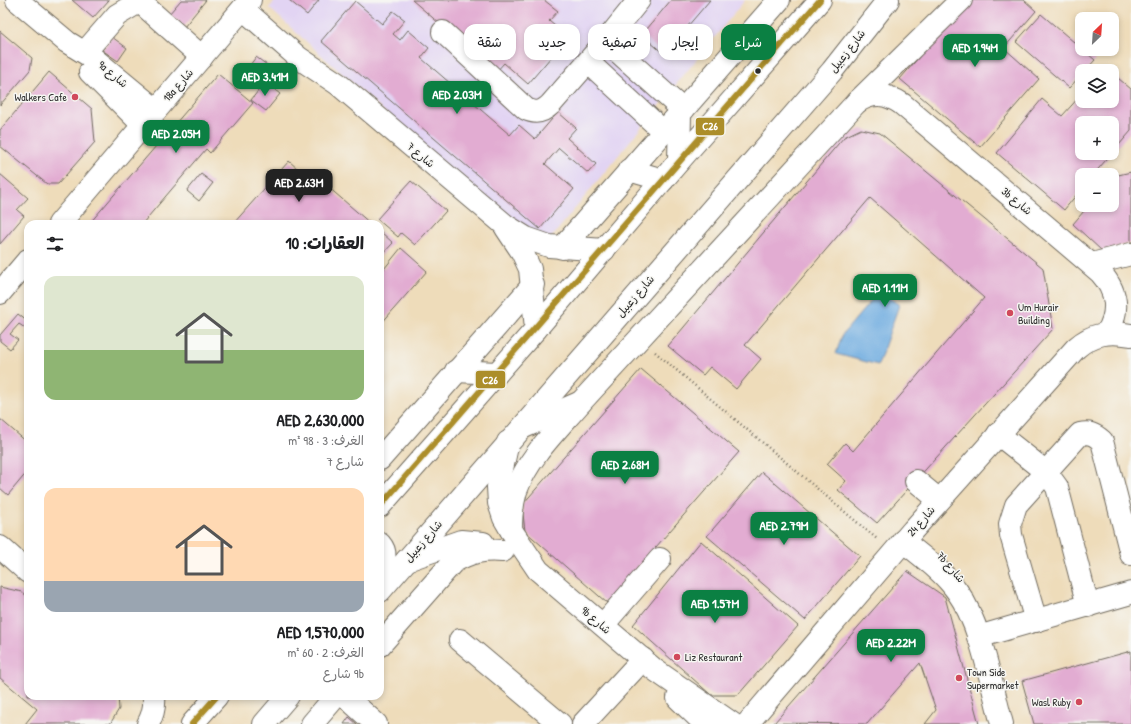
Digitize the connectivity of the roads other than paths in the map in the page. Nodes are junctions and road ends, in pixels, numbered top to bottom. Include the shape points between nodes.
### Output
1 (17, 0) edge
2 (639, 0) edge
3 (779, 0) edge
4 (820, 0) edge
5 (888, 0) edge
6 (961, 0) edge
7 (140, 1) edge
8 (248, 3) edge
9 (620, 24) edge
10 (443, 32) dead end
11 (76, 47) junction
12 (202, 57) junction
13 (626, 60) edge
14 (588, 62) joint
15 (856, 103) junction
16 (681, 112) junction
17 (150, 118) junction
18 (664, 132) junction
19 (679, 161) junction
20 (629, 170) junction
21 (663, 180) junction
22 (62, 220) edge
23 (505, 225) junction
24 (562, 248) junction
25 (604, 250) junction
26 (1131, 254) edge
27 (1092, 264) junction
28 (24, 265) edge
29 (533, 285) junction
30 (0, 293) edge
31 (536, 329) junction
32 (1107, 333) junction
33 (1131, 335) edge
34 (456, 371) junction
35 (497, 373) junction
36 (581, 402) junction
37 (998, 434) junction
38 (514, 436) junction
39 (384, 454) edge
40 (1046, 472) junction
41 (919, 477) dead end
42 (941, 497) junction
43 (384, 501) edge
44 (511, 530) junction
45 (903, 541) junction
46 (384, 548) edge
47 (1, 551) edge
48 (503, 551) junction
49 (1131, 554) edge
50 (660, 559) dead end
51 (384, 560) edge
52 (407, 560) junction
53 (24, 569) edge
54 (538, 570) junction
55 (384, 586) edge
56 (1131, 594) edge
57 (1088, 606) junction
58 (1036, 621) junction
59 (603, 625) junction
60 (978, 637) junction
61 (384, 640) edge
62 (460, 640) dead end
63 (649, 664) junction
64 (154, 700) edge
65 (213, 700) edge
66 (285, 700) edge
67 (333, 700) edge
68 (349, 700) edge
69 (148, 724) edge
70 (192, 724) edge
71 (264, 724) edge
72 (312, 724) edge
73 (376, 724) edge
74 (560, 724) edge
75 (583, 724) edge
76 (705, 724) edge
77 (733, 724) edge
78 (747, 724) edge
79 (1002, 724) edge

1 - 11 street, 9a شارع
2 - 9 street
3 - 16 street
4 - 19 street
5 - 38 street, شارع زعبيل via 832,71
6 - 15 street
7 - 11 street via 117,15
7 - 12 street
8 - 12 street, 18a شارع
8 - 23 street, شارع 7 via 299,58 338,84
10 - 14 street via 532,112 546,109
11 - 17 street, 9a شارع via 90,72
12 - 17 street, 18a شارع
13 - 16 street
14 - 18 street
15 - 27 street, 3b شارع via 867,96 879,94 891,97 902,104
15 - 36 street
16 - 18 street
16 - 19 street
17 - 22 street, 18a شارع
18 - 20 street
19 - 21 street
20 - 21 street
20 - 24 street
21 - 25 street
23 - 24 street, شارع 7 via 526,238
23 - 29 street, شارع 7 via 530,269
24 - 25 street, شارع 7
25 - 31 street
26 - 27 street
27 - 32 street, 3b شارع via 1110,282 1115,296 1116,310
28 - 30 street
29 - 31 street, شارع 7
29 - 34 street
31 - 35 street
32 - 33 street
32 - 37 street, شارع 24 via 1090,338 1076,348
34 - 35 street
34 - 39 street
35 - 43 street
36 - 38 street
36 - 44 street via 525,471 516,490
37 - 40 street
37 - 42 street, شارع 24
38 - 44 street, 9b شارع via 498,486 499,503
38 - 52 street, شارع زعبيل
40 - 49 street via 1080,434 1088,432 1099,438 1102,441
40 - 57 street via 1060,496
40 - 58 street via 1016,505 1010,524
41 - 42 street
42 - 45 street, شارع 24
44 - 54 street, 9b شارع
45 - 60 street, 7b شارع via 942,574 957,591 969,612
45 - 78 street, شارع 24
46 - 51 street
47 - 53 street
48 - 52 street, 9b شارع via 486,543 461,541
48 - 54 street, 9b شارع
48 - 61 street via 478,551 453,562
50 - 59 street
52 - 55 street, شارع زعبيل
54 - 59 street, 9b شارع
56 - 57 street
57 - 58 street
58 - 60 street
59 - 63 street, 9b شارع
60 - 79 street, 7b شارع
62 - 74 street
63 - 75 street
63 - 76 street, 9b شارع
63 - 77 street, 9b شارع
64 - 69 street
65 - 70 street
66 - 71 street
67 - 72 street
68 - 73 street

